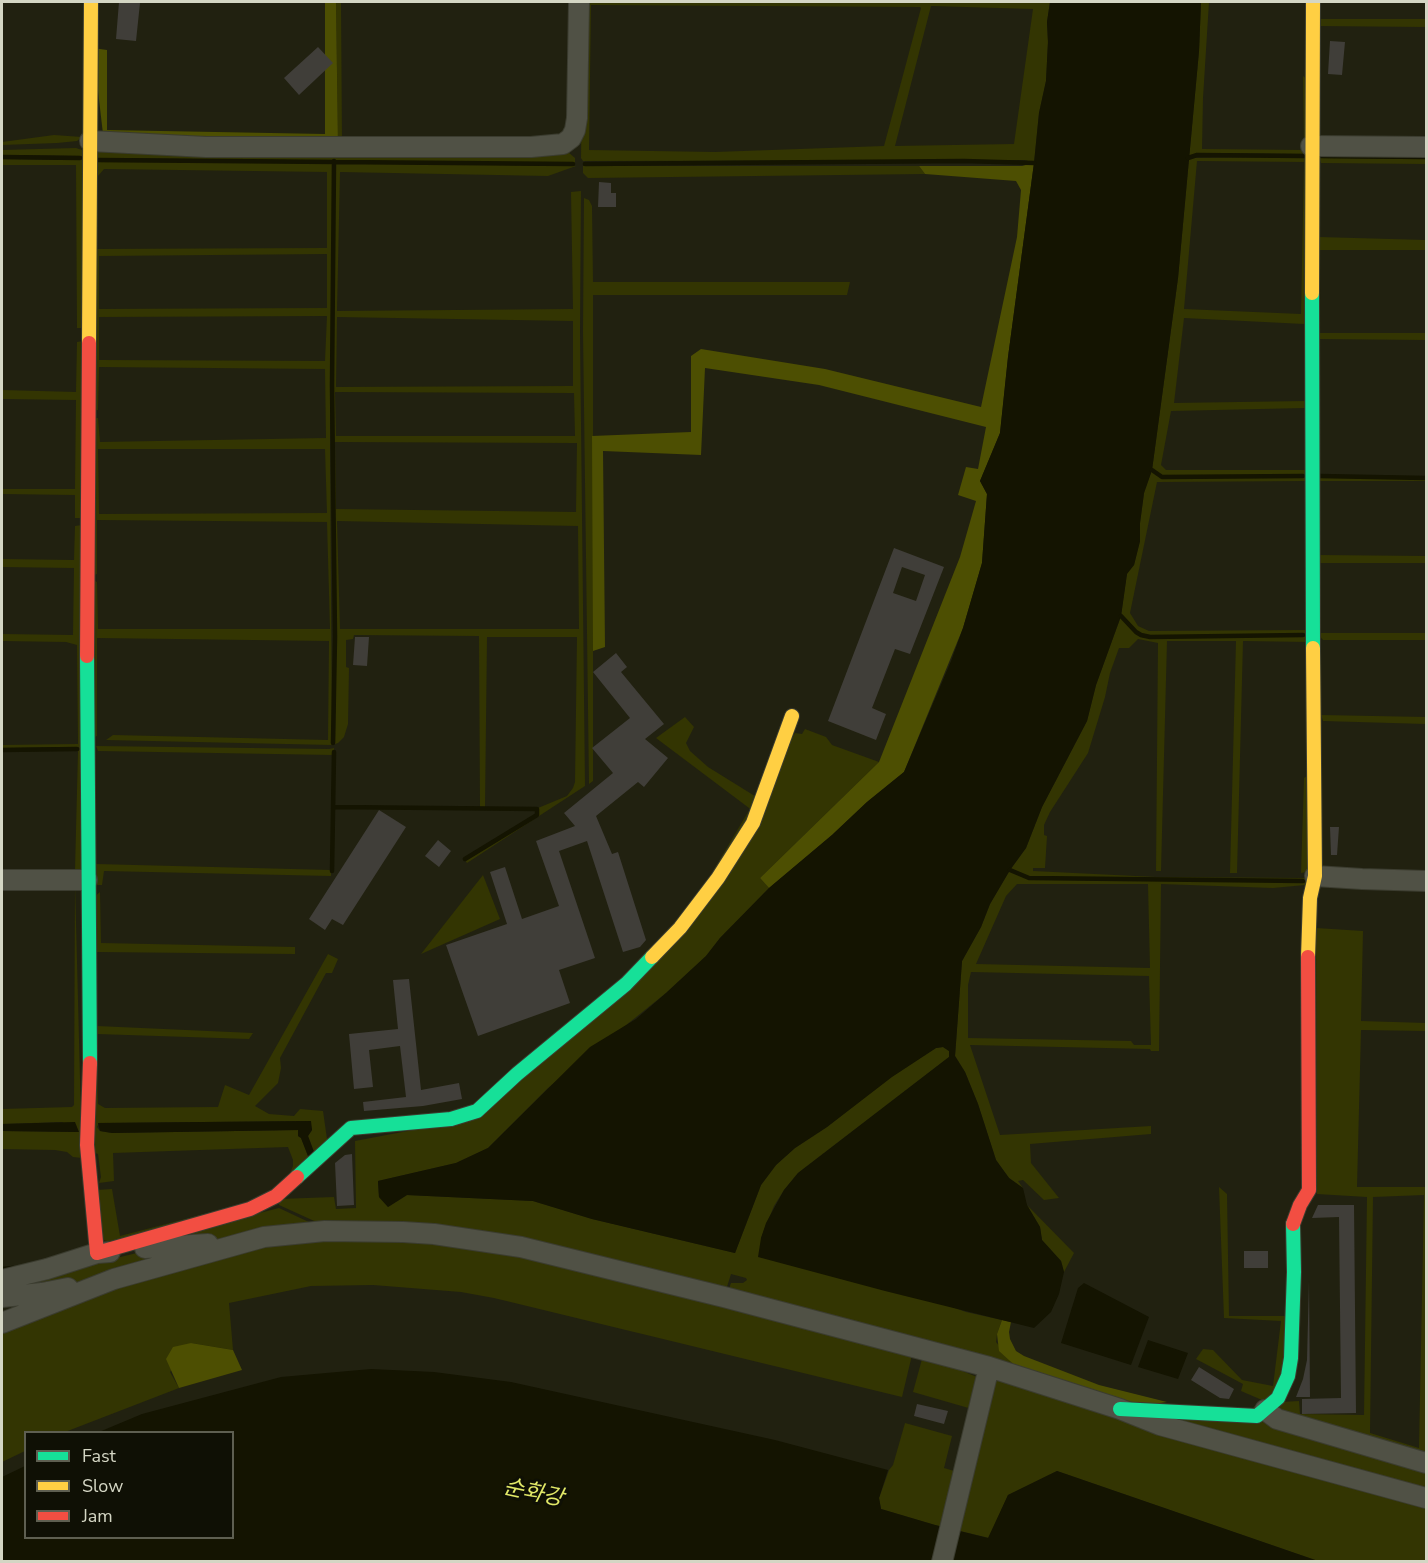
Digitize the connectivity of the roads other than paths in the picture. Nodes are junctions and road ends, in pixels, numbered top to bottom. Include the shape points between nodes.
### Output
1 (90, 2) edge
2 (579, 2) edge
3 (1313, 2) edge
4 (90, 141) junction
5 (1311, 146) junction
6 (1426, 147) edge
7 (792, 716) dead end
8 (1315, 876) junction
9 (2, 880) edge
10 (87, 880) junction
11 (1426, 881) edge
12 (241, 1243) junction
13 (97, 1253) junction
14 (114, 1279) junction
15 (2, 1280) edge
16 (2, 1297) edge
17 (2, 1323) edge
18 (989, 1367) junction
19 (1120, 1409) junction
20 (1266, 1410) junction
21 (1426, 1462) edge
22 (1426, 1498) edge
23 (942, 1562) edge

1 - 4 street
2 - 4 street via 577,118 571,138 563,144 206,147
3 - 5 street
4 - 10 street
5 - 6 street
5 - 8 street
7 - 13 street via 753,823 680,928 626,984 477,1111 451,1119 351,1128 276,1196 250,1209
8 - 11 street
8 - 20 street via 1308,931 1309,1190 1299,1204 1293,1224 1288,1376 1278,1398
9 - 10 street
10 - 13 street via 87,1145
12 - 13 street
12 - 14 street
12 - 18 street via 279,1235 364,1231 434,1234 521,1246
13 - 15 street
14 - 16 street
14 - 17 street
18 - 19 street
18 - 23 street
19 - 20 street via 1257,1416
19 - 22 street via 1160,1425
20 - 21 street via 1277,1419

